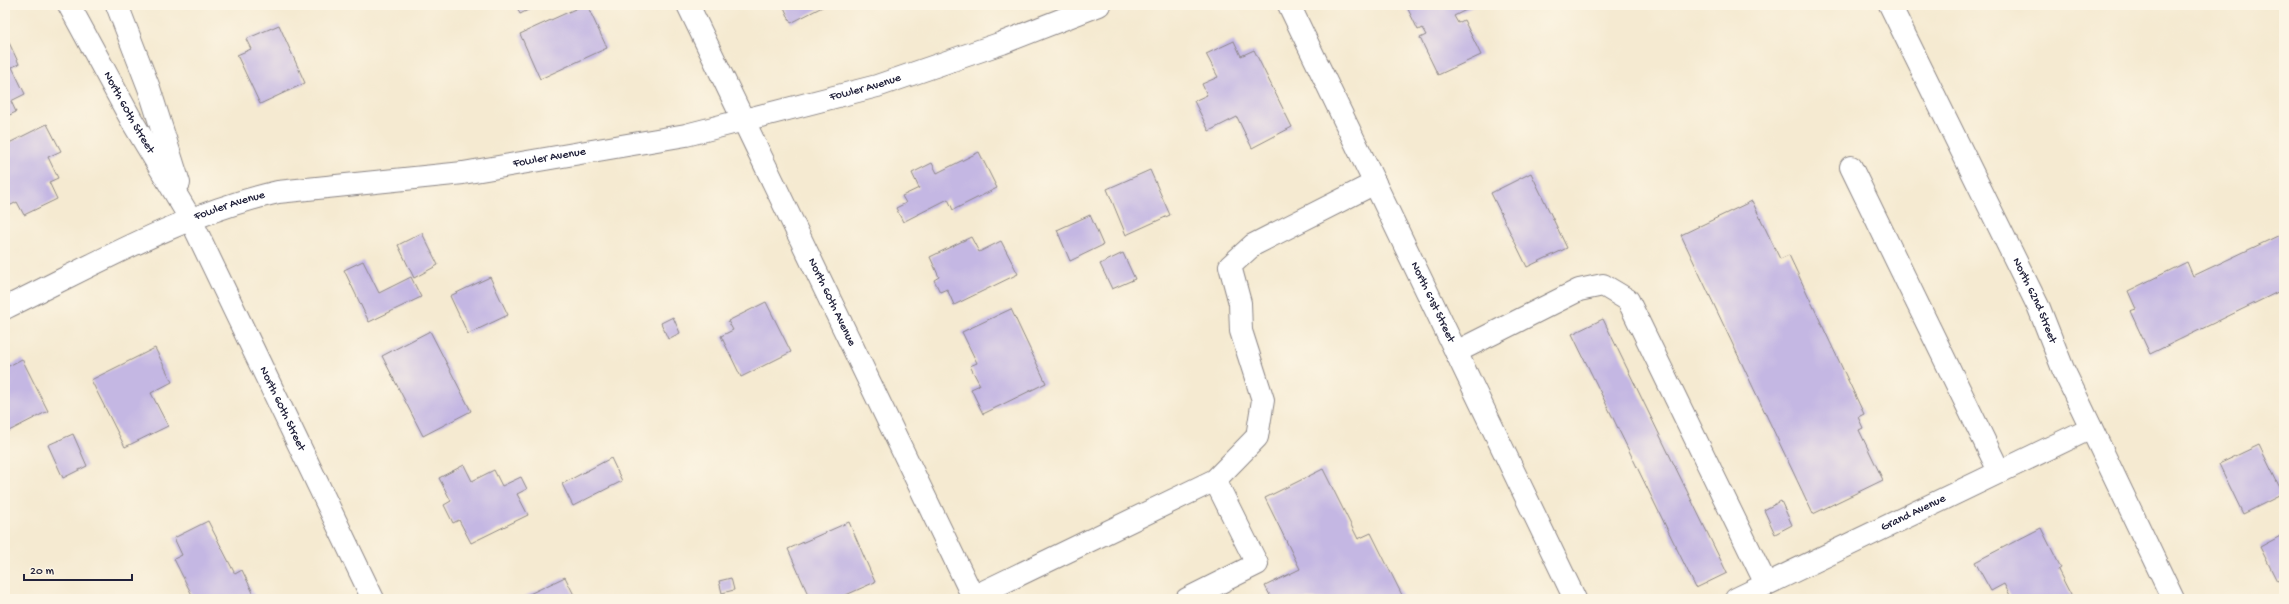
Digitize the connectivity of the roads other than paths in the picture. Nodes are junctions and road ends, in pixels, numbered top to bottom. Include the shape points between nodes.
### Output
1 (69, 5) edge
2 (117, 5) edge
3 (688, 5) edge
4 (1099, 5) edge
5 (1289, 5) edge
6 (1890, 5) edge
7 (744, 121) junction
8 (1851, 167) dead end
9 (1374, 183) junction
10 (190, 218) junction
11 (5, 308) edge
12 (1456, 352) junction
13 (2091, 428) junction
14 (1999, 471) junction
15 (1215, 480) junction
16 (1766, 584) junction
17 (973, 598) edge
18 (373, 599) edge
19 (1187, 599) edge
20 (1574, 599) edge
21 (1736, 599) edge
22 (2174, 599) edge

1 - 10 street, North 60th Street via 132,121
2 - 10 street, North 60th Street via 149,88
3 - 7 street, North 60th Avenue
4 - 7 street, Fowler Avenue via 1002,43 877,86
5 - 9 street, North 61st Street
6 - 13 street, North 62nd Street via 2039,308 2063,369
7 - 10 street, Fowler Avenue via 686,135 463,173 278,192
7 - 17 street, North 60th Avenue
8 - 14 street
9 - 12 street, North 61st Street
9 - 15 street via 1253,245 1230,266 1240,303 1241,331 1263,400 1257,437
10 - 11 street, Fowler Avenue
10 - 18 street, North 60th Street
12 - 16 street via 1579,290 1603,285 1628,300
12 - 20 street, North 61st Street
13 - 14 street, Grand Avenue
13 - 22 street, North 62nd Street
14 - 16 street, Grand Avenue
15 - 17 street
15 - 19 street via 1257,564
16 - 21 street, Grand Avenue

